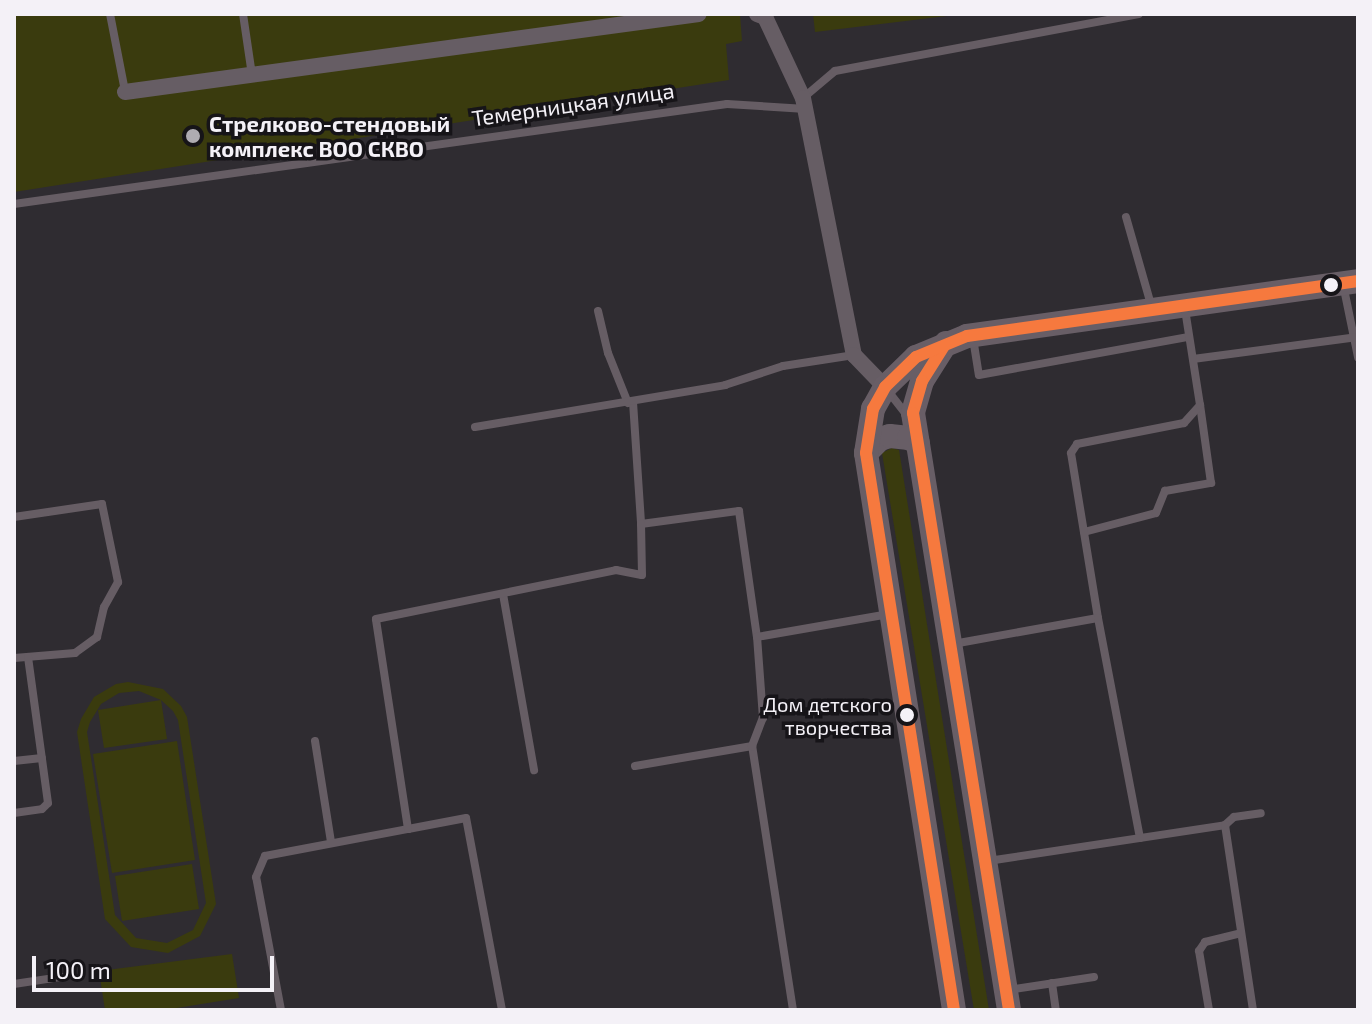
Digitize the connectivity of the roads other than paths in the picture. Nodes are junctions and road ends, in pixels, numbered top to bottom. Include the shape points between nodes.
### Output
1 (110, 14) edge
2 (243, 14) edge
3 (699, 14) edge
4 (1139, 14) edge
5 (761, 16) edge
6 (252, 75) junction
7 (125, 92) joint
8 (805, 104) junction
9 (14, 204) edge
10 (1126, 217) dead end
11 (1351, 282) edge
12 (1184, 304) junction
13 (1152, 309) junction
14 (598, 311) dead end
15 (973, 335) junction
16 (1189, 337) junction
17 (1355, 338) edge
18 (946, 343) junction
19 (854, 355) junction
20 (1358, 357) edge
21 (1193, 359) junction
22 (885, 387) junction
23 (631, 403) junction
24 (1200, 405) junction
25 (475, 427) dead end
26 (916, 434) junction
27 (866, 453) junction
28 (14, 517) edge
29 (641, 524) junction
30 (1084, 532) junction
31 (503, 594) junction
32 (890, 614) junction
33 (1098, 618) junction
34 (757, 637) junction
35 (952, 644) junction
36 (28, 657) junction
37 (14, 658) edge
38 (315, 741) dead end
39 (752, 746) junction
40 (42, 758) junction
41 (14, 761) edge
42 (635, 766) dead end
43 (534, 770) dead end
44 (14, 813) edge
45 (1261, 813) dead end
46 (1225, 825) junction
47 (408, 829) junction
48 (1140, 838) junction
49 (331, 842) junction
50 (986, 861) junction
51 (1241, 933) junction
52 (61, 977) dead end
53 (1094, 977) dead end
54 (1052, 983) junction
55 (14, 984) edge
56 (1008, 1000) edge
57 (281, 1010) edge
58 (502, 1010) edge
59 (793, 1010) edge
60 (954, 1010) edge
61 (1056, 1010) edge
62 (1209, 1010) edge
63 (1253, 1010) edge

1 - 7 lane
2 - 6 lane
3 - 6 street
4 - 8 lane via 835,71
5 - 8 street
6 - 7 street
8 - 9 lane, Темерницкая улица via 727,104
8 - 19 street
10 - 13 lane
11 - 12 main road
11 - 17 lane
12 - 13 main road
12 - 16 lane
13 - 15 main road
14 - 23 lane via 608,353
15 - 16 lane via 979,375
15 - 18 main road
16 - 21 lane
17 - 20 lane
17 - 21 lane
18 - 22 main road via 916,357
18 - 26 main road via 922,381 913,413
19 - 22 street
19 - 23 lane via 783,366 725,385
21 - 24 lane
22 - 26 lane
22 - 27 main road via 873,409
23 - 25 lane
23 - 29 lane
24 - 30 lane via 1211,483 1165,491 1156,513
24 - 30 lane via 1184,423 1077,444 1071,453
26 - 27 main road via 880,439
26 - 35 main road
27 - 32 main road
28 - 36 lane via 102,504 118,582 104,607 97,637 75,653
29 - 31 lane via 642,575 616,570
29 - 34 lane via 739,511
30 - 33 lane
31 - 43 lane
31 - 47 lane via 376,619
32 - 34 lane
32 - 60 main road
33 - 35 lane
33 - 48 lane
34 - 39 lane via 763,718
35 - 50 main road
36 - 37 lane
36 - 40 lane
38 - 49 lane
39 - 42 lane
39 - 59 lane
40 - 41 lane
40 - 44 lane via 48,803 42,809
45 - 46 lane via 1234,817
46 - 48 lane
46 - 51 lane
47 - 49 lane
47 - 58 lane via 466,818
48 - 50 lane
49 - 57 lane via 265,856 256,877
50 - 56 main road
51 - 62 lane via 1205,942 1199,951
51 - 63 lane
52 - 55 lane
53 - 54 lane
54 - 56 lane
54 - 61 lane

